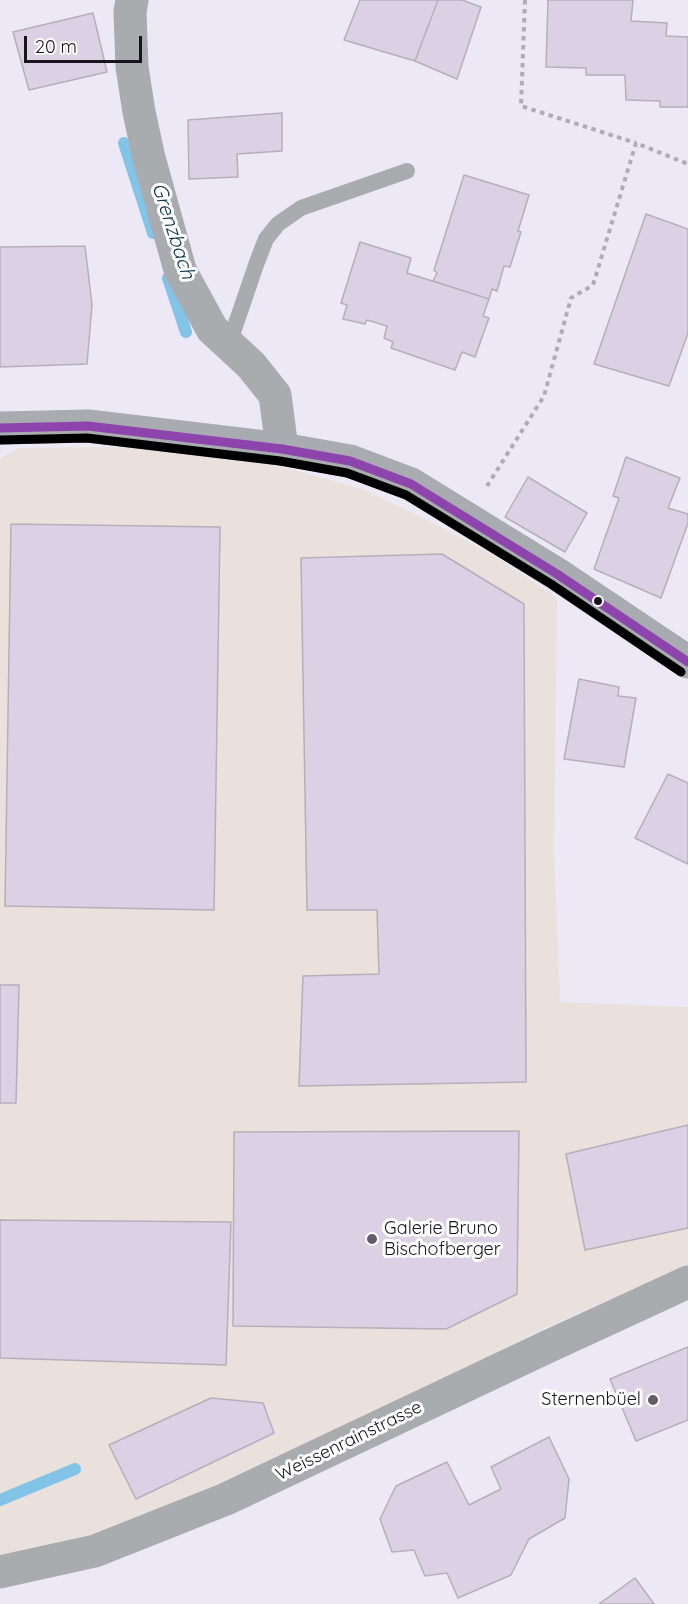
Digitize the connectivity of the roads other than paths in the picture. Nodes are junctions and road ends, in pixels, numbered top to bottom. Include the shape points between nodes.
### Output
1 (132, 0) edge
2 (407, 171) dead end
3 (229, 344) junction
4 (0, 428) edge
5 (282, 449) junction
6 (688, 662) edge
7 (688, 1282) edge
8 (0, 1572) edge

1 - 3 street via 132,67 139,112 180,270 212,329
2 - 3 lane via 301,208 278,224 257,262
3 - 5 street via 275,395
4 - 5 street via 88,426
5 - 6 street via 350,461 411,484 557,574
7 - 8 street, Weissenrainstrasse via 226,1500 95,1551

